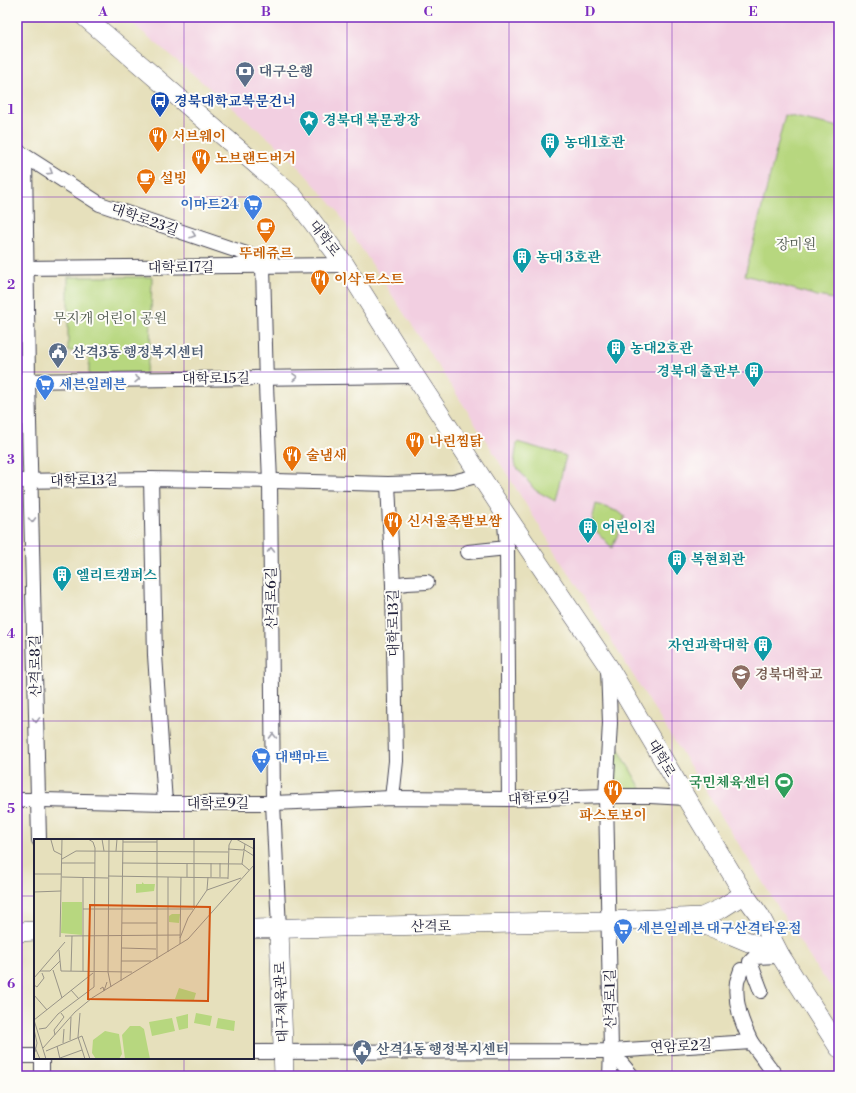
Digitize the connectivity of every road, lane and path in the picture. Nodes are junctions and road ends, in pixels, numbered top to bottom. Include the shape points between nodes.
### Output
1 (85, 17) edge
2 (21, 153) edge
3 (346, 265) junction
4 (263, 266) junction
5 (284, 266) junction
6 (22, 268) edge
7 (415, 376) junction
8 (265, 378) junction
9 (22, 380) edge
10 (480, 475) junction
11 (151, 479) junction
12 (24, 481) edge
13 (270, 481) junction
14 (388, 484) junction
15 (504, 512) junction
16 (507, 548) junction
17 (468, 552) dead end
18 (427, 582) dead end
19 (393, 585) junction
20 (608, 666) junction
21 (606, 796) junction
22 (392, 798) junction
23 (686, 798) junction
24 (509, 799) junction
25 (17, 800) edge
26 (38, 800) junction
27 (165, 803) junction
28 (274, 803) junction
29 (39, 839) edge
30 (744, 894) junction
31 (659, 919) junction
32 (608, 921) junction
33 (254, 929) edge
34 (279, 929) junction
35 (17, 932) edge
36 (34, 932) edge
37 (780, 955) junction
38 (741, 970) dead end
39 (762, 991) dead end
40 (752, 1042) junction
41 (839, 1048) edge
42 (611, 1051) junction
43 (254, 1052) edge
44 (283, 1052) junction
45 (17, 1056) edge
46 (34, 1056) edge
47 (42, 1059) edge
48 (42, 1076) edge
49 (284, 1076) edge
50 (610, 1076) edge
51 (632, 1076) edge
52 (776, 1076) edge

1 - 3 main road, 대학로 via 293,196
2 -> 5 street, 대학로23길 via 100,204
2 - 6 street, 산격로8길
3 - 5 street, 대학로17길
3 - 7 main road, 대학로
4 - 5 street, 대학로17길
4 - 6 street, 대학로17길
4 - 8 street, 산격로6길
6 - 9 street, 산격로8길
8 -> 7 street, 대학로15길
7 - 10 main road, 대학로
9 -> 8 street, 대학로15길
8 - 13 street, 산격로6길
9 - 12 street, 산격로8길
10 - 14 street, 대학로13길 via 453,482
10 - 15 main road, 대학로
11 - 12 street, 대학로13길
11 - 13 street, 대학로13길
11 - 27 street via 155,664
12 -> 26 street, 산격로8길
13 - 14 street, 대학로13길
28 -> 13 street, 산격로6길
14 - 19 street, 대학로13길
15 - 16 street, 대학로
15 - 20 main road, 대학로
16 - 17 street
16 - 24 street, 대학로
18 - 19 street
19 - 22 street, 대학로13길 via 396,761
20 - 21 street via 610,724
20 - 23 main road, 대학로
21 - 23 street, 대학로9길
21 - 24 street, 대학로9길
21 - 32 street
22 - 24 street, 대학로9길
22 - 28 street, 대학로9길
23 - 30 main road, 대학로
25 - 26 street, 대학로9길
26 - 27 street, 대학로9길
26 - 29 street, 산격로8길
27 - 28 street, 대학로9길
28 - 34 street, 산격로6길
30 - 31 main road, 산격로 via 722,908 702,916
30 - 37 main road, 대학로 via 760,916
31 - 32 main road, 산격로
31 - 37 main road via 708,926
32 - 34 main road, 산격로
32 - 42 street, 산격로1길
33 - 34 main road, 산격로
34 - 44 main road, 대구체육관로
35 - 36 main road
37 - 39 street via 755,957 750,962
37 - 41 main road, 대학로
38 - 40 street via 737,981 736,999 742,1022
40 - 42 street, 연암로2길
40 - 52 street
42 - 44 street, 연암로2길
42 - 50 street, 산격로1길
42 - 51 street
43 - 44 street, 연암로2길
44 - 49 main road, 대구체육관로
45 - 46 street
47 - 48 street

